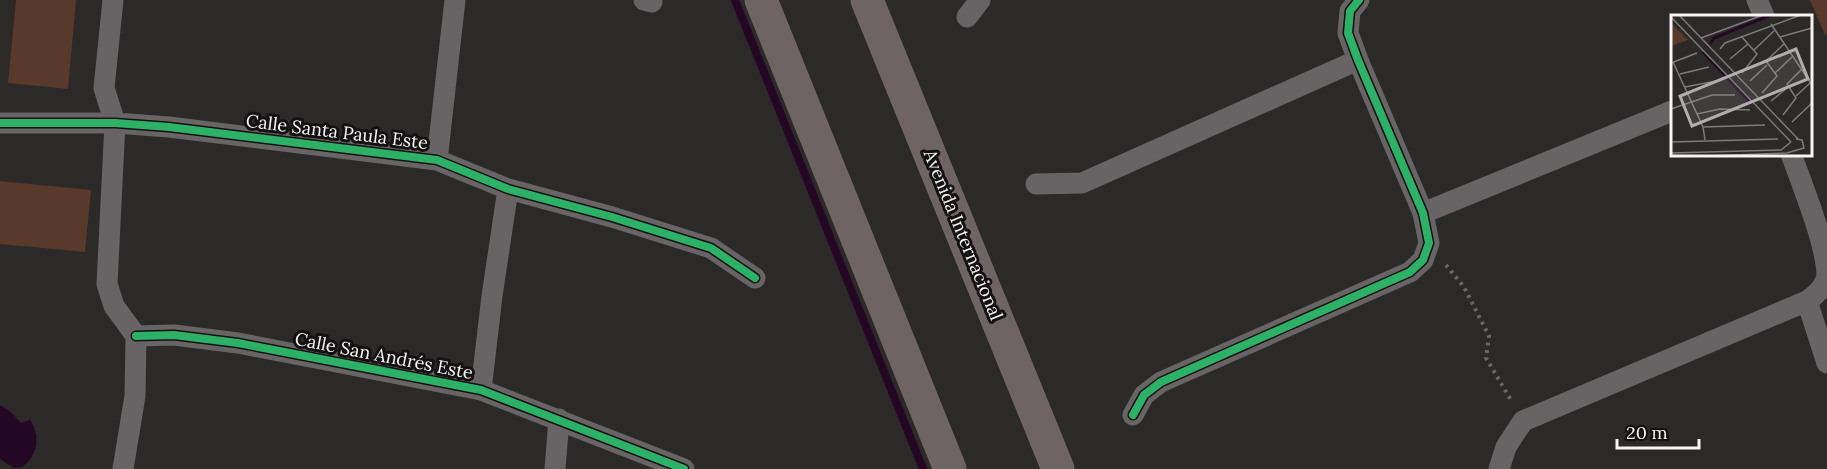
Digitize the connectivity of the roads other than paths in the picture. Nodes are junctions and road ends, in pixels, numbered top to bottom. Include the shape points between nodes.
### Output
1 (113, 0) edge
2 (455, 0) edge
3 (761, 0) edge
4 (867, 0) edge
5 (980, 0) edge
6 (1359, 0) edge
7 (1757, 0) edge
8 (1764, 15) edge
9 (967, 17) dead end
10 (1358, 60) junction
11 (1671, 111) edge
12 (0, 123) edge
13 (115, 123) junction
14 (1792, 156) edge
15 (437, 160) junction
16 (1036, 184) dead end
17 (508, 189) junction
18 (1423, 213) junction
19 (755, 278) dead end
20 (1808, 301) junction
21 (136, 336) junction
22 (1827, 363) edge
23 (482, 390) junction
24 (1133, 415) dead end
25 (559, 419) junction
26 (123, 469) edge
27 (555, 469) edge
28 (684, 469) edge
29 (950, 469) edge
30 (1058, 469) edge
31 (1499, 469) edge

1 - 13 street via 104,87
2 - 15 street
3 - 29 main road
4 - 30 main road, Avenida Internacional
5 - 9 street
6 - 10 street via 1350,11 1348,33
7 - 8 street
10 - 16 street via 1082,183
10 - 18 street
11 - 18 street
12 - 13 street, Calle Santa Paula Este
13 - 15 street, Calle Santa Paula Este
13 - 21 street via 107,284 114,306
14 - 20 street via 1825,248 1827,277 1819,293
15 - 17 street, Calle Santa Paula Este
17 - 19 street, Calle Santa Paula Este via 711,248
17 - 23 street
18 - 24 street via 1430,243 1423,260 1410,272 1161,382 1144,395
20 - 22 street
20 - 31 street via 1523,421 1506,447
21 - 23 street, Calle San Andrés Este via 174,335 238,343
21 - 26 street via 135,396
23 - 25 street, Calle San Andrés Este
25 - 27 street
25 - 28 street, Calle San Andrés Este

